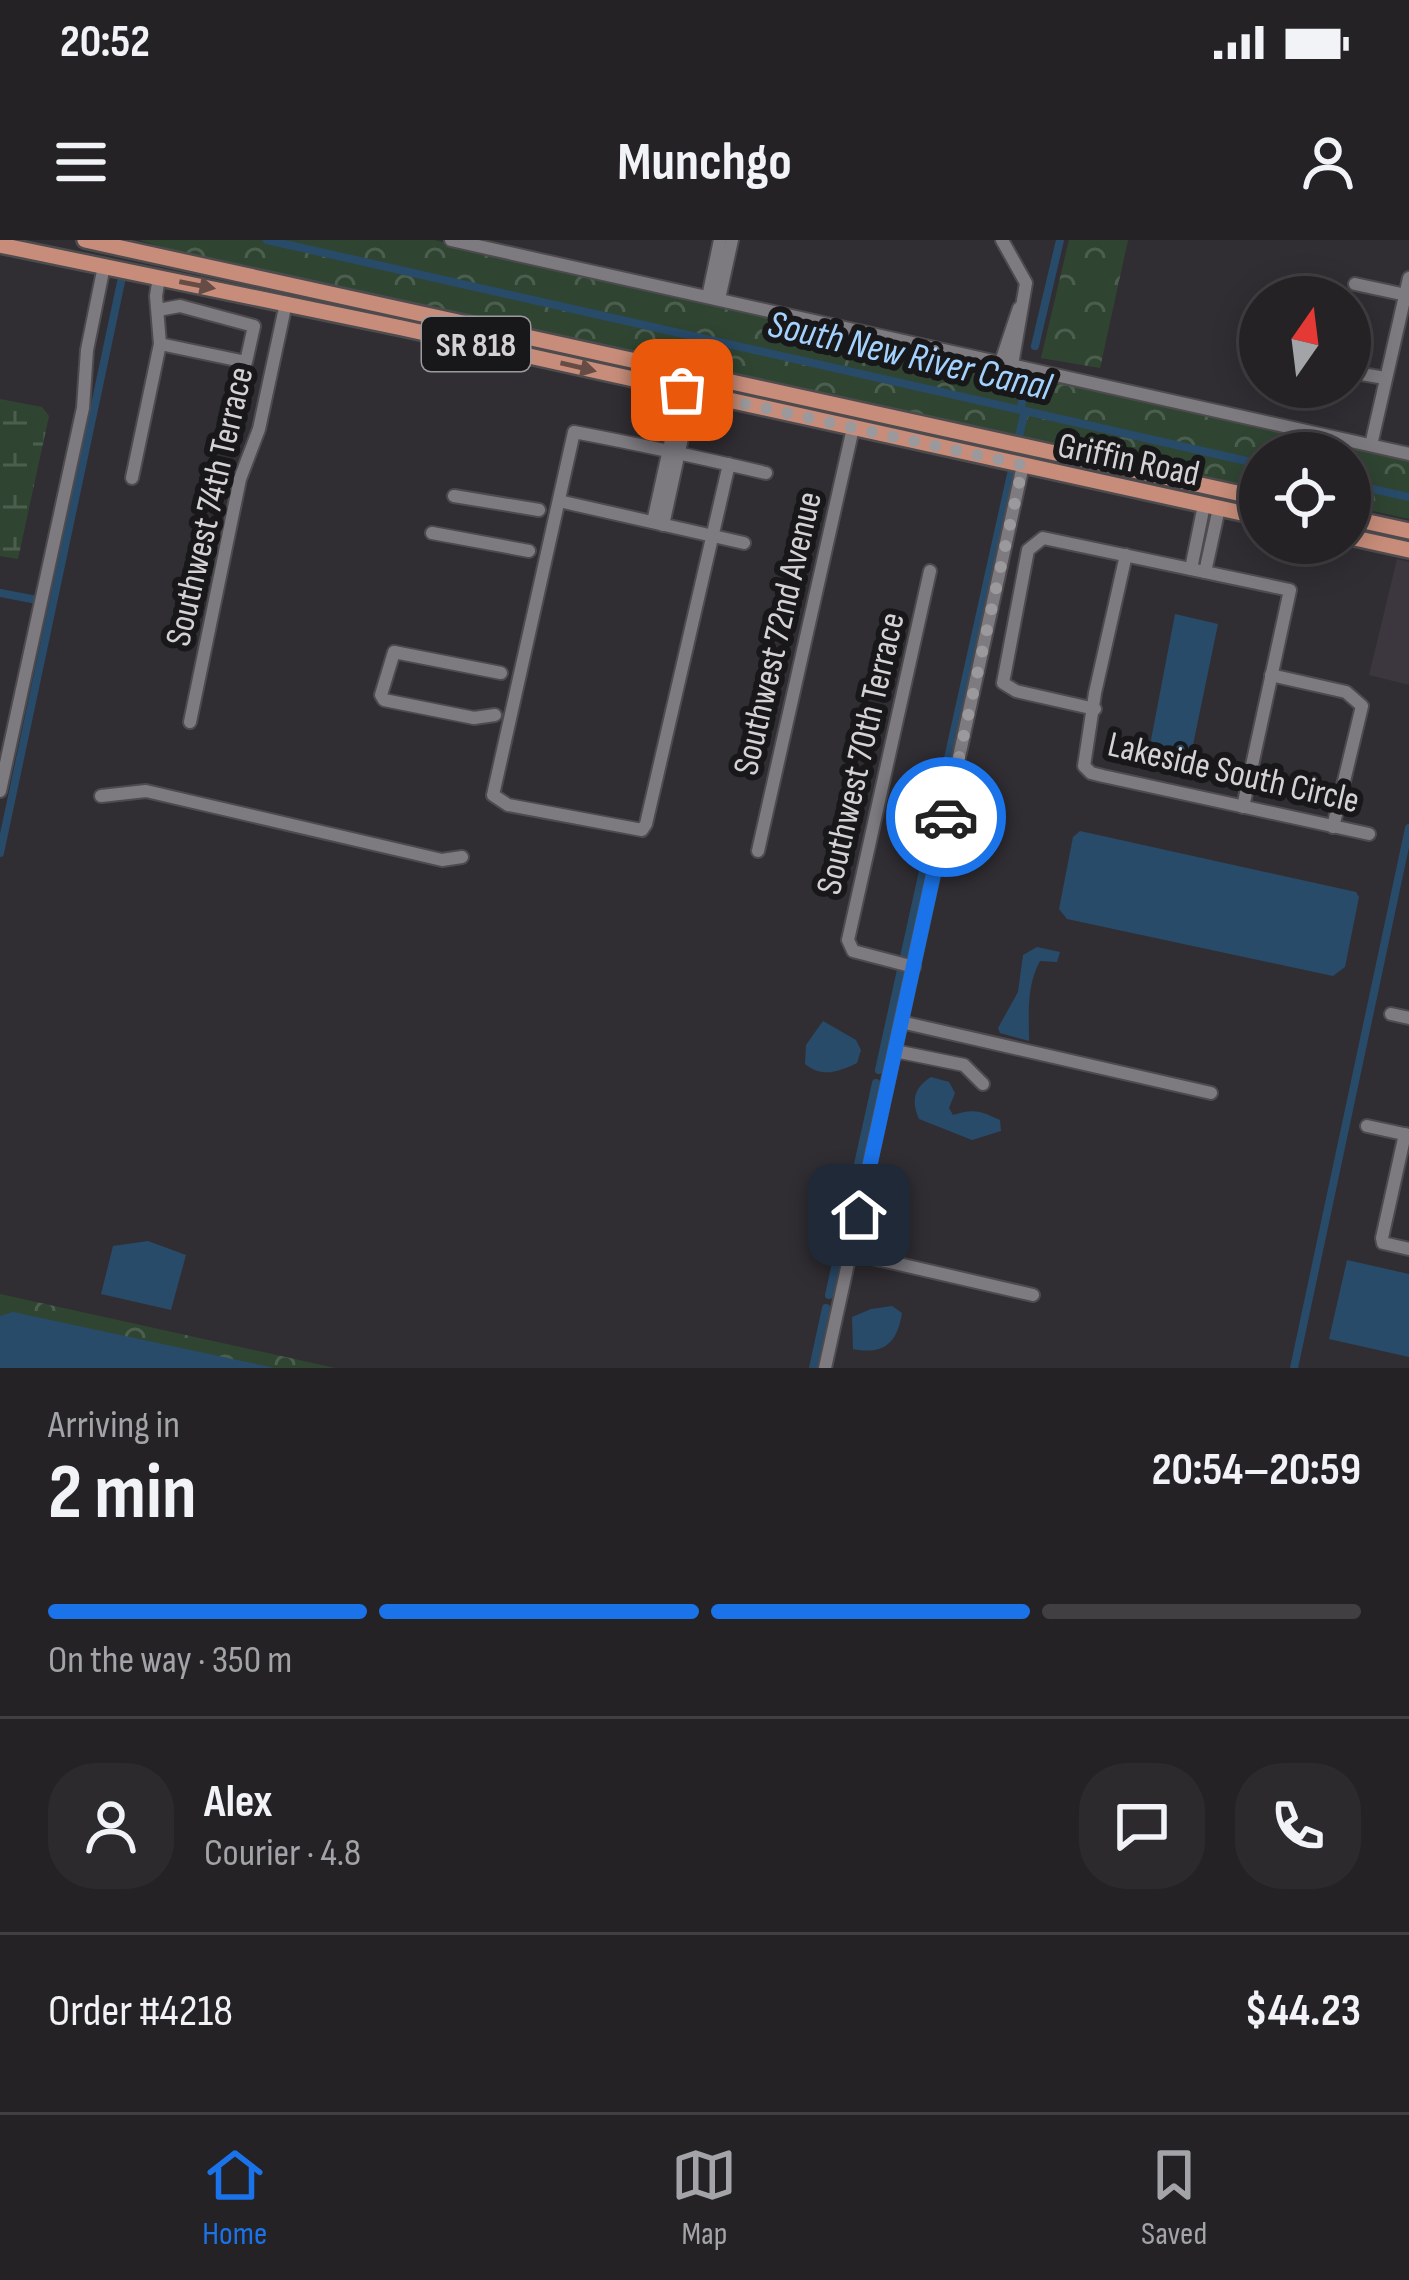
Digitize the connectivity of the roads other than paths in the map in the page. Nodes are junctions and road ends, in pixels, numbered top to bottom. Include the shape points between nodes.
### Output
1 (85, 240) edge
2 (451, 240) edge
3 (535, 240) edge
4 (720, 240) edge
5 (732, 240) edge
6 (1002, 240) edge
7 (0, 245) edge
8 (40, 247) edge
9 (531, 258) junction
10 (104, 266) junction
11 (159, 277) junction
12 (1409, 278) edge
13 (280, 282) junction
14 (1371, 288) edge
15 (312, 289) junction
16 (1406, 296) junction
17 (260, 297) junction
18 (713, 298) junction
19 (286, 303) junction
20 (158, 310) junction
21 (160, 344) junction
22 (1006, 364) junction
23 (1371, 376) edge
24 (1385, 378) junction
25 (687, 391) junction
26 (854, 428) junction
27 (1276, 432) edge
28 (1016, 444) junction
29 (1371, 446) joint
30 (674, 452) junction
31 (1059, 453) junction
32 (1409, 454) edge
33 (994, 459) junction
34 (729, 464) junction
35 (1023, 465) junction
36 (766, 472) dead end
37 (132, 478) dead end
38 (1239, 493) edge
39 (454, 496) dead end
40 (559, 502) junction
41 (1211, 506) junction
42 (538, 511) dead end
43 (1239, 512) edge
44 (1371, 523) edge
45 (658, 524) junction
46 (1409, 531) edge
47 (432, 533) dead end
48 (712, 536) junction
49 (1371, 542) edge
50 (744, 543) dead end
51 (1409, 550) edge
52 (530, 551) dead end
53 (1126, 556) junction
54 (930, 571) dead end
55 (1198, 571) junction
56 (501, 674) dead end
57 (1271, 675) junction
58 (1095, 709) junction
59 (495, 715) dead end
60 (190, 722) dead end
61 (0, 791) edge
62 (101, 796) dead end
63 (1243, 807) junction
64 (1334, 827) junction
65 (1369, 834) dead end
66 (758, 851) dead end
67 (462, 857) dead end
68 (914, 967) junction
69 (1391, 1014) dead end
70 (1409, 1018) edge
71 (901, 1022) junction
72 (895, 1051) junction
73 (983, 1084) dead end
74 (1211, 1094) dead end
75 (1367, 1126) dead end
76 (1407, 1135) edge
77 (1409, 1249) edge
78 (851, 1253) junction
79 (1033, 1295) dead end
80 (825, 1368) edge

1 - 13 main road, Griffin Road / SR 818
2 - 9 street
3 - 9 street
4 - 18 street
5 - 18 street
6 - 22 street via 1026,296
7 - 8 main road, Griffin Road / SR 818
8 - 10 main road, Griffin Road / SR 818
9 - 18 street
10 - 11 main road, Griffin Road / SR 818
10 - 61 street via 83,408
11 -> 17 main road, Griffin Road / SR 818
11 - 20 street
12 - 16 street
13 - 15 main road, Griffin Road / SR 818
13 - 17 main road
14 - 16 street
15 - 19 main road
15 - 28 main road, Griffin Road / SR 818
16 - 24 street
17 - 19 main road, Griffin Road / SR 818
18 - 22 street
19 -> 25 main road, Griffin Road / SR 818
19 - 60 street, Southwest 74th Terrace
20 - 21 street
20 - 21 street via 180,306 251,323 247,362
21 - 37 street
22 - 27 street
23 - 24 street
24 - 29 street
25 - 26 main road, Griffin Road / SR 818
25 - 30 street
26 - 33 main road, Griffin Road / SR 818
26 - 66 street, Southwest 72nd Avenue
28 - 31 main road, Griffin Road / SR 818
28 - 33 main road
29 - 32 street
30 - 34 street
30 - 40 street via 574,431
30 - 45 street
31 - 35 main road
31 - 38 main road, Griffin Road / SR 818
33 - 35 main road, Griffin Road / SR 818
34 - 36 street
34 - 48 street
35 - 41 main road, Griffin Road / SR 818
35 - 68 street
39 - 42 street
40 - 45 street
40 - 48 street via 493,795 508,805 641,830 646,824
41 - 43 main road, Griffin Road / SR 818
41 - 55 street
44 - 46 main road
45 - 48 street
47 - 52 street
48 - 50 street
49 - 51 main road
53 - 55 street
53 - 58 street
53 - 58 street via 1043,538 1028,550 1003,683
54 - 68 street, Southwest 70th Terrace via 848,948
55 - 57 street via 1290,590
56 - 59 street via 394,652 381,695 474,718
57 - 63 street
57 - 64 street via 1346,692 1362,706
58 - 63 street, Lakeside South Circle via 1084,766
62 - 67 street via 146,791 442,860
63 - 64 street, Lakeside South Circle
64 - 65 street, Lakeside South Circle
68 - 71 street
69 - 70 street
71 - 72 street
71 - 74 street
72 - 73 street via 964,1065
72 - 78 street
75 - 76 street
76 - 77 street via 1383,1243
78 - 79 street
78 - 80 street

